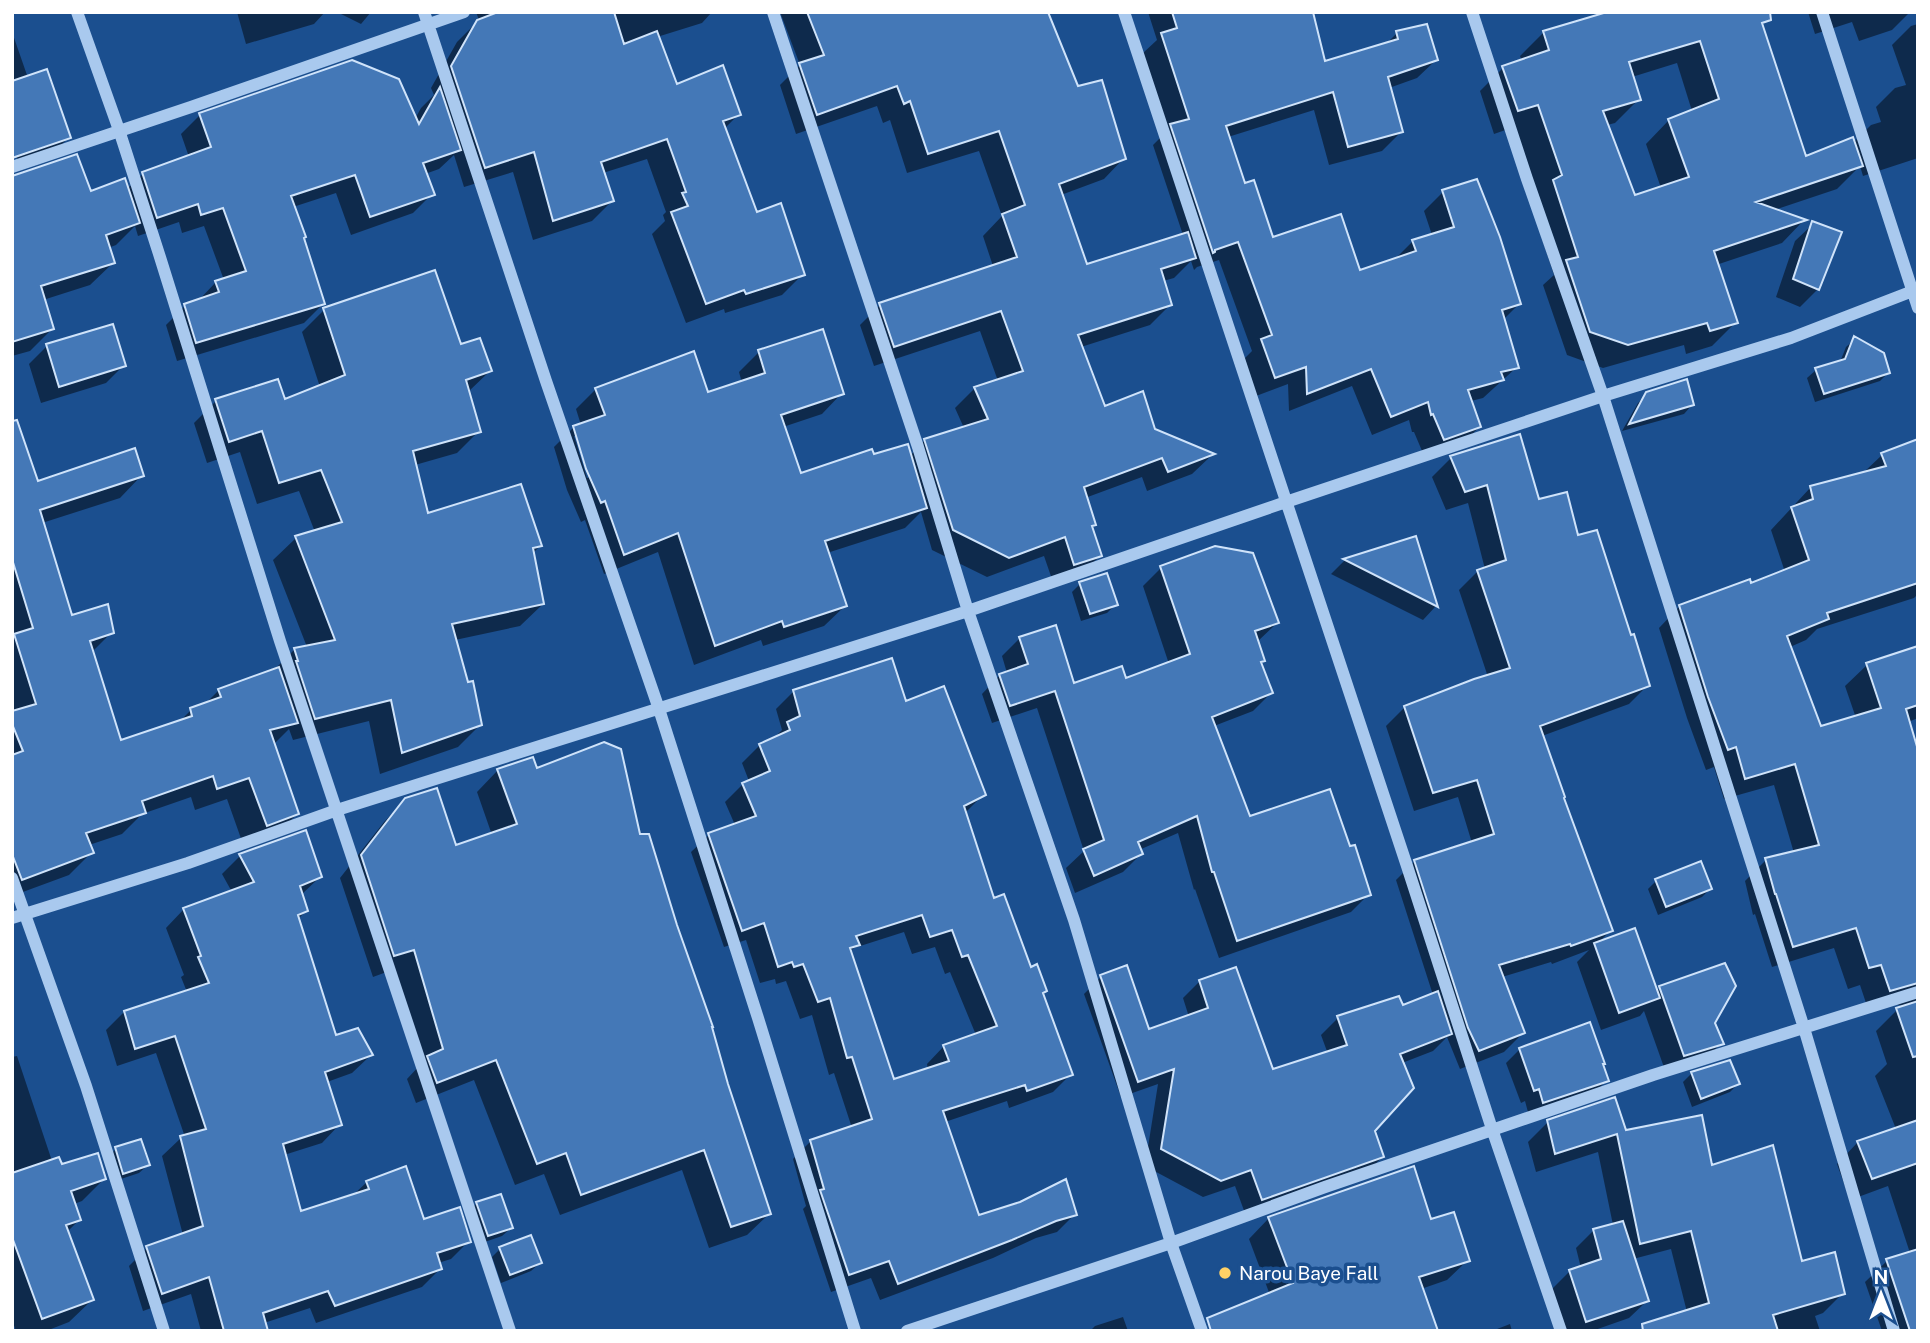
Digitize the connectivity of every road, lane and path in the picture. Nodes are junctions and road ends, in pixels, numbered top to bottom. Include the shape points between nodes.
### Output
1 (77, 12) edge
2 (464, 12) edge
3 (772, 12) edge
4 (1124, 12) edge
5 (1472, 12) edge
6 (1822, 12) edge
7 (427, 19) edge
8 (119, 130) junction
9 (12, 167) edge
10 (1915, 290) edge
11 (1918, 309) edge
12 (1603, 396) junction
13 (1286, 502) junction
14 (968, 611) junction
15 (659, 709) junction
16 (337, 810) junction
17 (12, 878) edge
18 (18, 917) edge
19 (1918, 992) edge
20 (1804, 1028) junction
21 (1492, 1129) junction
22 (1171, 1243) junction
23 (164, 1331) edge
24 (510, 1331) edge
25 (855, 1331) edge
26 (907, 1331) edge
27 (1202, 1331) edge
28 (1561, 1331) edge
29 (1894, 1331) edge

1 - 8 street
2 - 7 street
3 - 14 street
4 - 13 street
5 - 12 street
6 - 10 street
7 - 8 street
7 - 15 street
8 - 9 street
8 - 16 street
10 - 11 street
10 - 12 street via 1791,338
12 - 13 street
12 - 20 street
13 - 14 street
13 - 21 street
14 - 15 street
14 - 22 street via 1074,920
15 - 16 street
15 - 25 street
16 - 18 street
16 - 24 street
17 - 18 street
18 - 23 street via 86,1086
19 - 20 street
20 - 21 street
20 - 29 street
21 - 22 street
21 - 28 street
22 - 26 street
22 - 27 street

